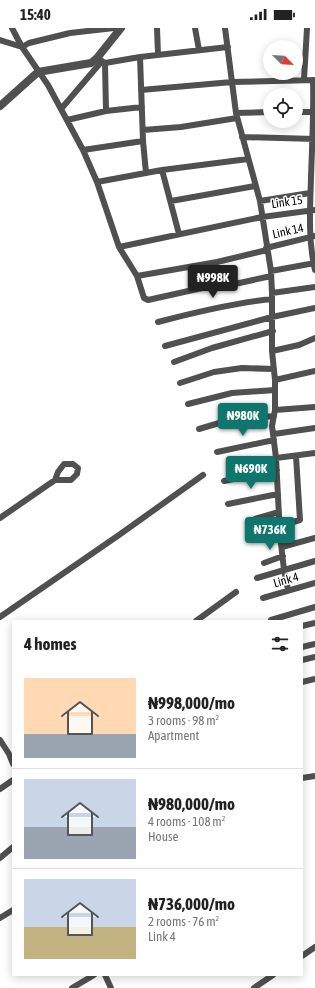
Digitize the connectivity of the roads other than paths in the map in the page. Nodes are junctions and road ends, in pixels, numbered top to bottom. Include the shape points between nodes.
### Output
1 (12, 28) edge
2 (114, 28) edge
3 (121, 28) edge
4 (157, 28) edge
5 (195, 28) edge
6 (226, 28) edge
7 (307, 28) edge
8 (0, 40) edge
9 (22, 47) junction
10 (228, 47) junction
11 (199, 50) junction
12 (158, 54) junction
13 (140, 57) junction
14 (101, 61) junction
15 (38, 72) junction
16 (304, 79) junction
17 (314, 80) edge
18 (232, 82) junction
19 (141, 90) junction
20 (0, 106) edge
21 (142, 107) junction
22 (61, 109) junction
23 (106, 111) junction
24 (303, 112) edge
25 (314, 112) edge
26 (263, 113) edge
27 (237, 116) junction
28 (67, 120) junction
29 (143, 130) junction
30 (242, 137) junction
31 (314, 138) edge
32 (143, 141) junction
33 (82, 150) junction
34 (248, 159) junction
35 (162, 170) junction
36 (146, 173) junction
37 (97, 182) junction
38 (255, 186) junction
39 (310, 192) junction
40 (171, 201) junction
41 (260, 201) junction
42 (312, 210) edge
43 (262, 217) junction
44 (179, 234) junction
45 (313, 237) edge
46 (119, 247) junction
47 (267, 249) junction
48 (314, 263) edge
49 (315, 270) edge
50 (271, 273) junction
51 (137, 276) junction
52 (315, 287) edge
53 (272, 296) junction
54 (315, 308) edge
55 (272, 317) junction
56 (158, 322) dead end
57 (273, 331) junction
58 (315, 338) edge
59 (165, 346) dead end
60 (272, 351) junction
61 (174, 362) dead end
62 (274, 369) junction
63 (315, 371) edge
64 (275, 380) junction
65 (180, 383) dead end
66 (275, 390) junction
67 (188, 404) dead end
68 (315, 407) edge
69 (274, 413) junction
70 (199, 428) dead end
71 (315, 428) edge
72 (274, 437) junction
73 (217, 452) dead end
74 (315, 453) edge
75 (296, 456) junction
76 (276, 458) junction
77 (277, 470) junction
78 (203, 474) dead end
79 (55, 480) dead end
80 (224, 481) dead end
81 (278, 494) junction
82 (228, 504) dead end
83 (279, 512) junction
84 (0, 518) edge
85 (255, 519) dead end
86 (279, 526) junction
87 (280, 535) junction
88 (315, 538) edge
89 (260, 540) dead end
90 (282, 547) junction
91 (283, 556) junction
92 (315, 561) edge
93 (264, 563) dead end
94 (284, 570) junction
95 (257, 578) dead end
96 (315, 583) edge
97 (288, 590) junction
98 (236, 592) dead end
99 (263, 598) dead end
100 (315, 607) edge
101 (0, 616) edge
102 (197, 620) edge
103 (271, 620) dead end
104 (315, 623) edge
105 (303, 626) edge
106 (315, 644) edge
107 (303, 647) edge
108 (315, 657) edge
109 (303, 660) edge
110 (315, 679) edge
111 (303, 682) edge
112 (0, 740) edge
113 (11, 753) edge
114 (315, 776) edge
115 (303, 778) edge
116 (12, 781) edge
117 (0, 788) edge
118 (12, 848) edge
119 (0, 858) edge
120 (12, 911) edge
121 (0, 918) edge
122 (315, 947) edge
123 (303, 955) edge
124 (92, 976) edge
125 (105, 976) edge
126 (272, 976) edge
127 (72, 988) edge
128 (111, 988) edge
129 (254, 988) edge

1 - 9 street
2 - 9 street via 70,34 29,43
3 - 14 street
4 - 12 street
5 - 11 street
6 - 10 street
7 - 16 street
8 - 9 street
9 - 15 street
10 - 11 street
10 - 18 street
11 - 12 street
12 - 13 street
13 - 14 street
13 - 19 street
14 - 15 street
14 - 22 street
14 - 23 street
15 - 20 street
15 - 22 street
16 - 17 street
16 - 18 street
17 - 25 street
18 - 19 street
18 - 27 street
19 - 21 street
21 - 23 street
21 - 29 street
22 - 28 street
23 - 28 street
24 - 25 street
25 - 31 street
26 - 27 street
27 - 29 street via 181,127
27 - 30 street
28 - 33 street
29 - 32 street
30 - 31 street
30 - 34 street
31 - 39 street
32 - 33 street
32 - 36 street
33 - 37 street
34 - 35 street
34 - 38 street
35 - 36 street
35 - 40 street
36 - 37 street
37 - 46 street
38 - 40 street
38 - 41 street
39 - 41 street
39 - 42 street
40 - 44 street
41 - 43 street
42 - 43 street, Link 15
42 - 45 street
43 - 44 street, Link 15
43 - 47 street
44 - 46 street, Link 15
45 - 47 street, Link 14
45 - 48 street
46 - 51 street
47 - 50 street
47 - 51 street, Link 14 via 217,262
48 - 49 street
48 - 50 street
50 - 51 street via 235,284 202,288 148,300 144,298
50 - 53 street
52 - 53 street
53 - 55 street
53 - 56 street
54 - 55 street
55 - 57 street
55 - 59 street
57 - 60 street
57 - 61 street via 212,348
58 - 60 street via 299,345
60 - 62 street
62 - 64 street
62 - 65 street via 242,368 214,372
63 - 64 street
64 - 66 street
66 - 67 street via 232,394
66 - 69 street
68 - 69 street
69 - 70 street
69 - 72 street
71 - 72 street
72 - 73 street
72 - 76 street
74 - 75 street
75 - 76 street
75 - 86 street via 300,520
76 - 77 street
77 - 80 street
77 - 81 street
78 - 101 street
79 - 84 street
81 - 82 street
81 - 83 street
83 - 85 street
83 - 86 street
86 - 87 street
87 - 89 street
87 - 90 street
88 - 90 street
90 - 91 street
91 - 93 street
91 - 94 street
92 - 94 street
94 - 95 street
94 - 97 street
96 - 97 street, Link 4
97 - 99 street, Link 4
98 - 102 street
100 - 103 street
104 - 105 street
106 - 107 street
108 - 109 street
110 - 111 street
112 - 113 street
114 - 115 street
116 - 117 street
118 - 119 street
120 - 121 street
122 - 123 street
124 - 127 street
125 - 128 street
126 - 129 street

